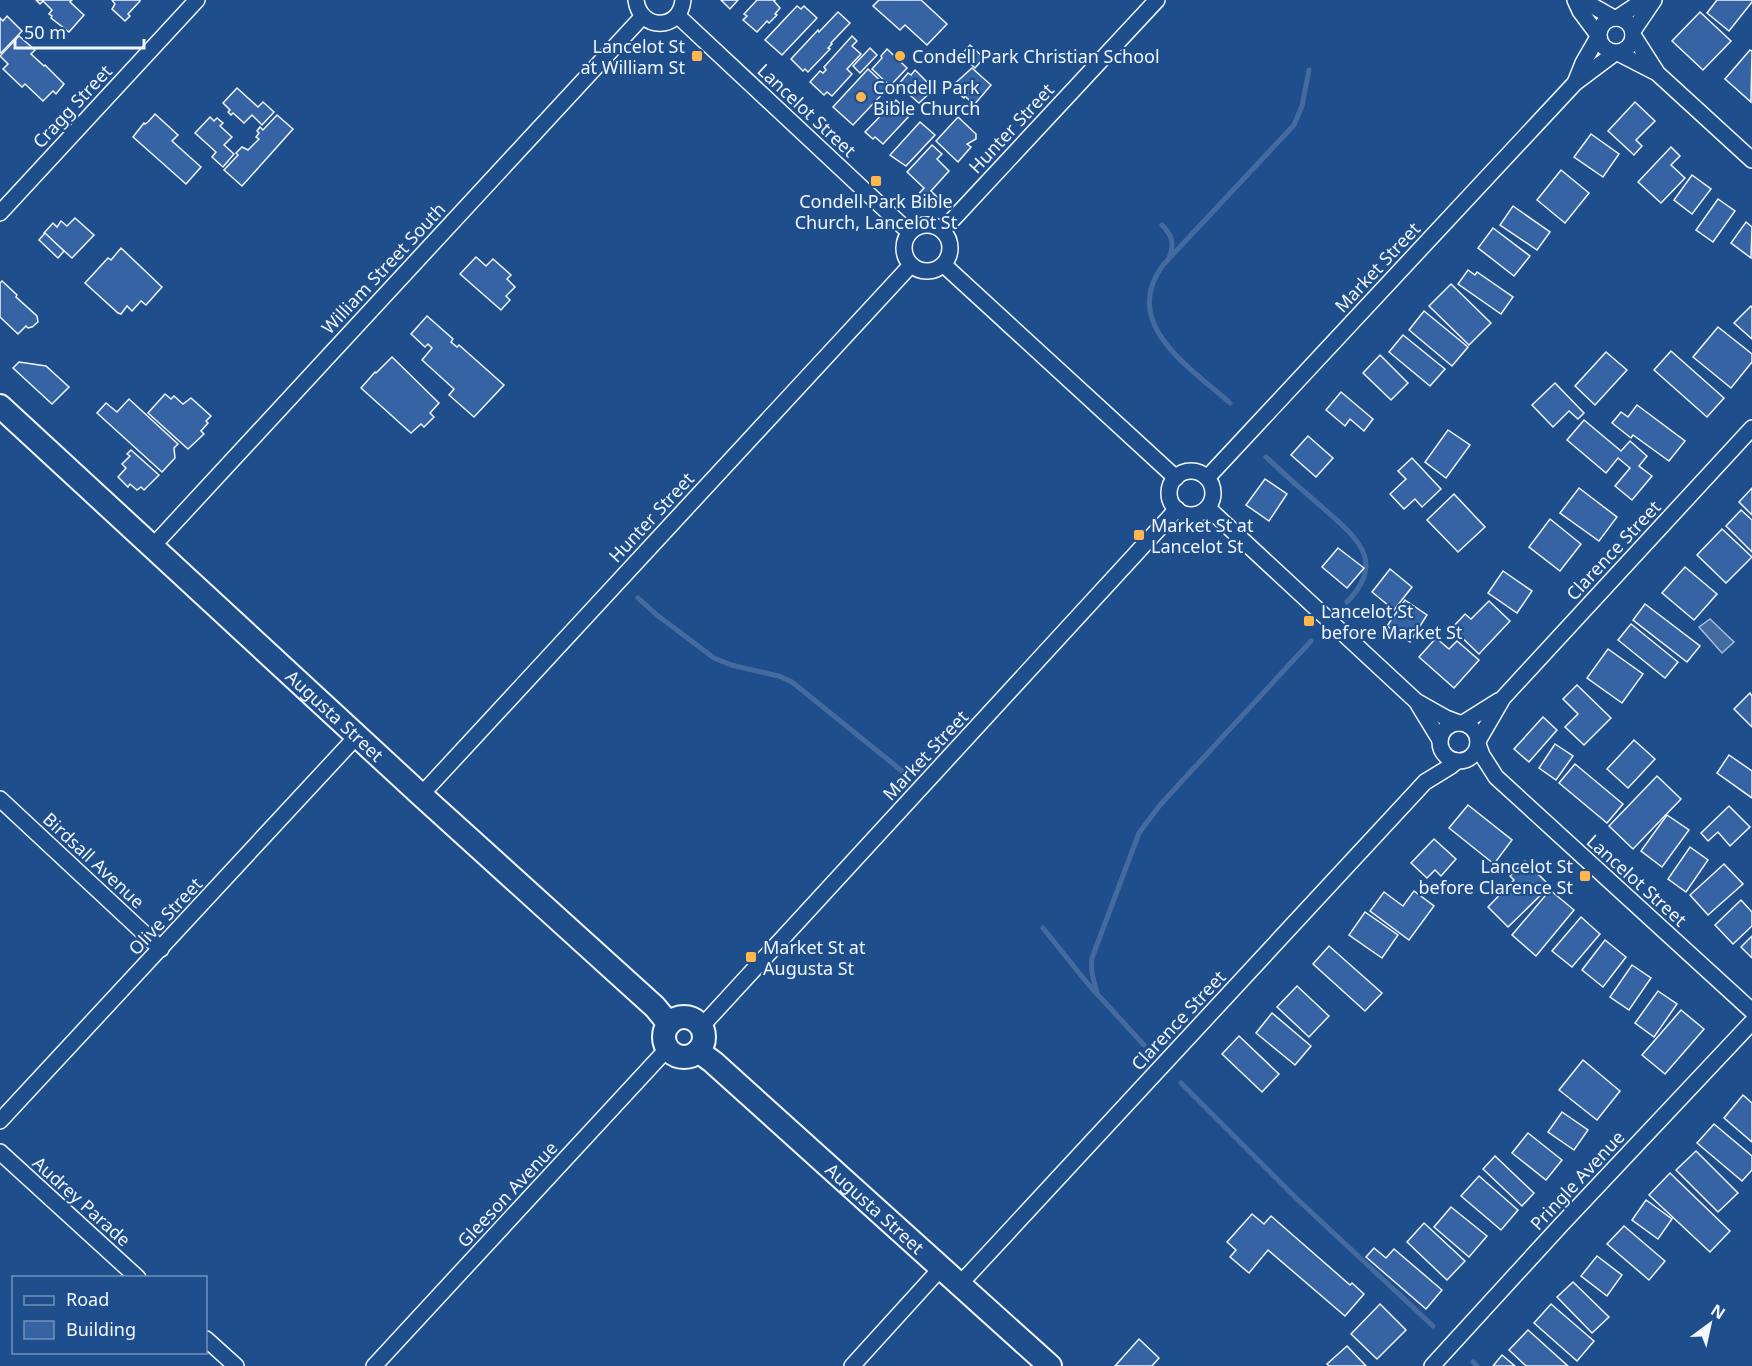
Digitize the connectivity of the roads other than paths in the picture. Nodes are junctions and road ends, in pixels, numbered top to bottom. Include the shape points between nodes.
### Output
1 (197, 0) edge
2 (636, 0) edge
3 (683, 0) edge
4 (1157, 0) edge
5 (1575, 0) edge
6 (1582, 0) edge
7 (1644, 0) edge
8 (1654, 0) edge
9 (643, 16) junction
10 (678, 16) junction
11 (1615, 18) junction
12 (1633, 33) junction
13 (1598, 36) junction
14 (1617, 53) junction
15 (1657, 73) junction
16 (1575, 83) junction
17 (1752, 160) edge
18 (0, 213) edge
19 (943, 230) junction
20 (909, 232) junction
21 (944, 264) junction
22 (911, 265) junction
23 (0, 406) edge
24 (1752, 428) edge
25 (1176, 478) junction
26 (1207, 478) junction
27 (1208, 508) junction
28 (1177, 509) junction
29 (152, 547) junction
30 (1503, 698) junction
31 (1416, 701) junction
32 (1461, 723) junction
33 (357, 736) junction
34 (1441, 743) junction
35 (1478, 743) junction
36 (1459, 761) junction
37 (1496, 777) junction
38 (1425, 782) junction
39 (421, 795) junction
40 (0, 799) edge
41 (161, 949) junction
42 (1752, 1011) edge
43 (1752, 1022) edge
44 (669, 1023) junction
45 (702, 1026) junction
46 (668, 1048) junction
47 (698, 1051) junction
48 (0, 1121) edge
49 (0, 1152) edge
50 (942, 1267) junction
51 (136, 1276) edge
52 (960, 1284) junction
53 (207, 1340) edge
54 (236, 1366) edge
55 (374, 1366) edge
56 (852, 1366) edge
57 (1050, 1366) edge
58 (1432, 1366) edge

1 - 18 street, Cragg Street
2 - 9 street
3 - 10 street
4 - 19 street, Hunter Street
5 - 13 street
6 - 11 street
7 - 11 street
8 - 12 street
9 - 10 street via 664,23
9 - 29 street, William Street South
10 - 20 street, Lancelot Street
11 - 12 street via 1628,23
11 - 13 street via 1603,24
12 - 14 street via 1629,47
12 - 15 street
13 - 14 street via 1604,48
13 - 16 street, Market Street
14 - 15 street
14 - 16 street, Market Street
15 - 17 street
16 - 26 street, Market Street
19 - 20 street via 929,224
19 - 21 street via 951,251
20 - 22 street via 904,253
21 - 22 street via 924,272
21 - 25 street
22 - 39 street, Hunter Street
23 - 29 street, Augusta Street
24 - 30 street, Clarence Street
25 - 26 street via 1192,472
25 - 28 street via 1170,492
26 - 27 street via 1213,493
27 - 28 street via 1194,515
27 - 31 street
28 - 45 street, Market Street
29 - 33 street, Augusta Street
30 - 32 street, Clarence Street
30 - 35 street, Clarence Street
31 - 32 street
31 - 34 street
32 - 34 street via 1445,729
32 - 35 street via 1473,729
33 - 39 street, Augusta Street
33 - 41 street, Olive Street
34 - 36 street via 1446,755
34 - 38 street, Clarence Street
35 - 36 street via 1472,756
35 - 37 street, Lancelot Street
36 - 37 street, Lancelot Street
36 - 38 street, Clarence Street
37 - 42 street, Lancelot Street
38 - 52 street, Clarence Street
39 - 44 street, Augusta Street
40 - 41 street, Birdsall Avenue
41 - 48 street, Olive Street
43 - 58 street, Pringle Avenue
44 - 45 street via 689,1017
44 - 46 street via 664,1038
45 - 47 street via 704,1040
46 - 47 street via 679,1056
46 - 55 street, Gleeson Avenue
47 - 50 street, Augusta Street
49 - 51 street, Audrey Parade
50 - 52 street, Augusta Street
50 - 56 street
52 - 57 street, Augusta Street
53 - 54 street

